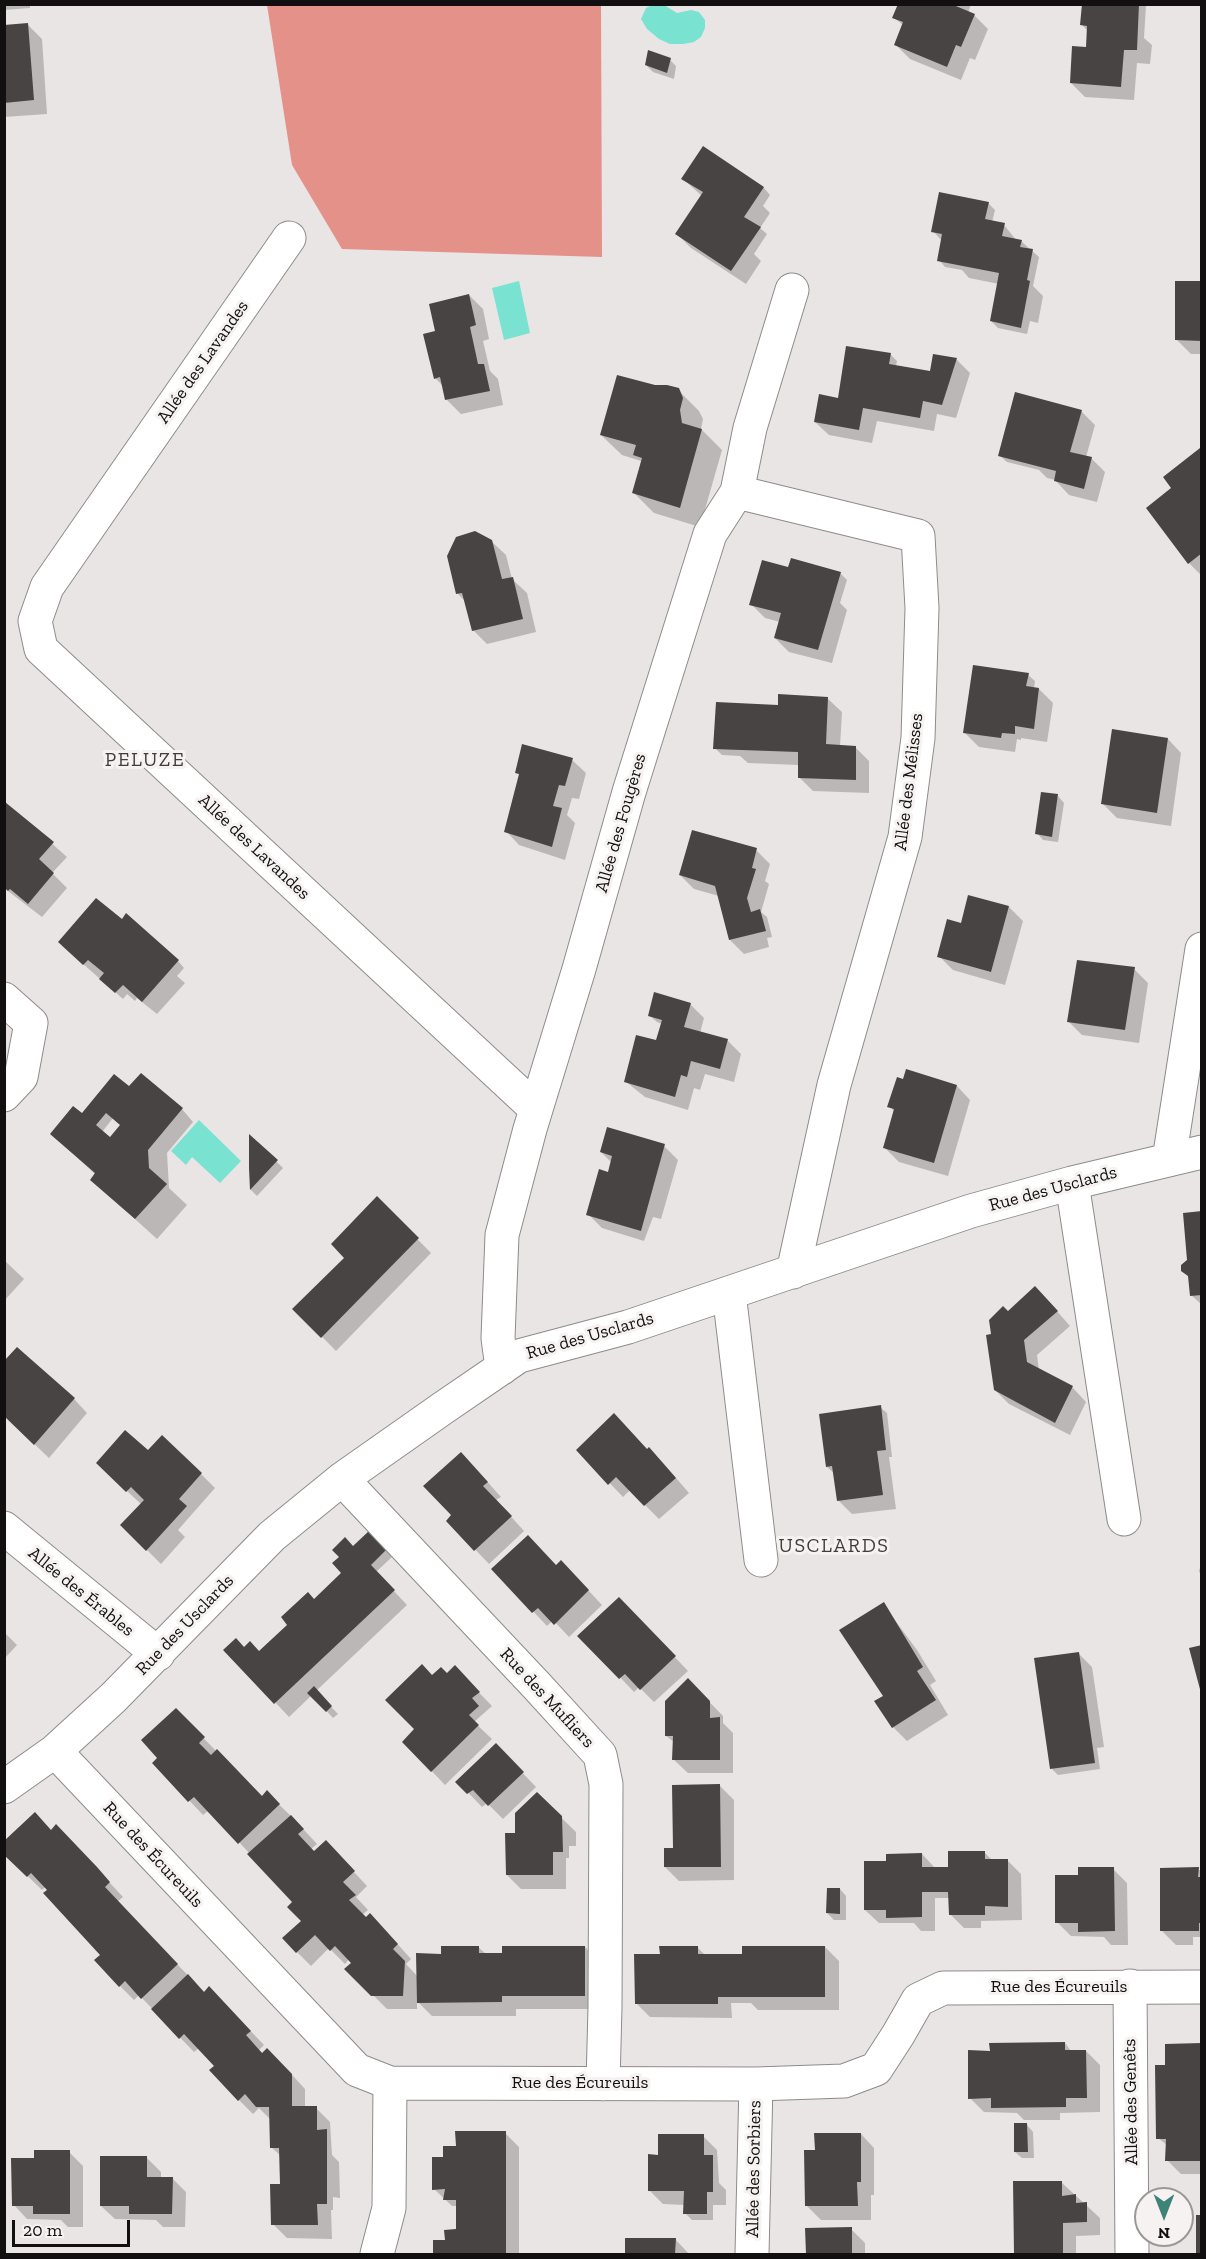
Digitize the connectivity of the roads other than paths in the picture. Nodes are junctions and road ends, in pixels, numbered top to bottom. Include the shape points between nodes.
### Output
1 (289, 238) dead end
2 (792, 290) dead end
3 (737, 492) junction
4 (1202, 949) edge
5 (4, 999) edge
6 (4, 1095) edge
7 (536, 1109) junction
8 (1202, 1152) edge
9 (1169, 1160) junction
10 (1072, 1183) junction
11 (794, 1272) junction
12 (729, 1293) junction
13 (501, 1368) junction
14 (342, 1479) junction
15 (1124, 1519) dead end
16 (4, 1528) edge
17 (761, 1560) dead end
18 (158, 1654) junction
19 (55, 1751) junction
20 (4, 1787) edge
21 (1130, 1986) junction
22 (1202, 1987) edge
23 (390, 2082) junction
24 (603, 2084) junction
25 (756, 2085) junction
26 (377, 2254) edge
27 (752, 2254) edge
28 (1132, 2254) edge

1 - 7 street, Allée des Lavandes via 47,586 35,621 41,649
2 - 3 street, Allée des Fougères via 750,428
3 - 7 street, Allée des Fougères via 710,534
3 - 11 street, Allée des Mélisses via 918,536 919,548 922,608 918,738 905,837 834,1085
4 - 9 street
5 - 6 street via 31,1023 21,1077
7 - 13 street, Allée des Fougères via 502,1235 498,1338
8 - 9 street, Rue des Usclards
9 - 10 street, Rue des Usclards
10 - 11 street, Rue des Usclards via 971,1211
10 - 15 street
11 - 12 street, Rue des Usclards
12 - 13 street, Rue des Usclards via 628,1327 519,1356
12 - 17 street
13 - 14 street, Rue des Usclards
14 - 18 street, Rue des Usclards via 272,1536
14 - 24 street, Rue des Mufliers via 600,1755 606,1785
16 - 18 street, Allée des Érables
18 - 19 street, Rue des Usclards
19 - 20 street, Rue des Usclards
19 - 23 street, Rue des Écureuils via 357,2070
21 - 22 street, Rue des Écureuils
21 - 25 street, Rue des Écureuils via 943,1988 918,2000 876,2069 844,2081
21 - 28 street, Allée des Genêts
23 - 24 street, Rue des Écureuils
23 - 26 street via 389,2208
24 - 25 street, Rue des Écureuils
25 - 27 street, Allée des Sorbiers

